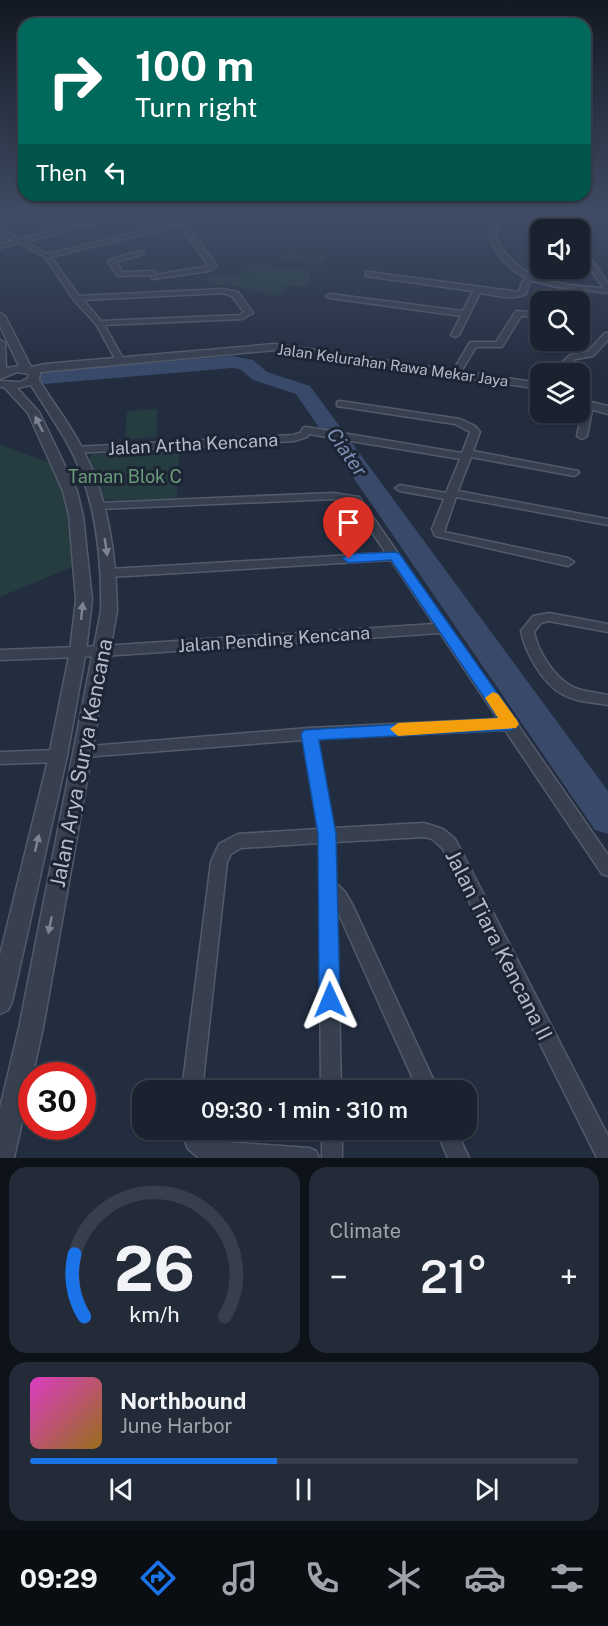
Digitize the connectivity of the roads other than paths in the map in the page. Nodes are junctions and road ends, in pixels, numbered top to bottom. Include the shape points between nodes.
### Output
1 (56, 269) edge
2 (117, 269) edge
3 (150, 269) edge
4 (198, 269) edge
5 (517, 269) edge
6 (594, 269) edge
7 (369, 274) dead end
8 (153, 275) junction
9 (530, 278) edge
10 (531, 279) joint
11 (478, 290) junction
12 (608, 290) edge
13 (164, 294) junction
14 (330, 296) dead end
15 (77, 298) junction
16 (465, 314) junction
17 (530, 314) edge
18 (0, 316) edge
19 (99, 323) junction
20 (455, 335) dead end
21 (608, 335) edge
22 (0, 343) edge
23 (120, 360) junction
24 (566, 363) edge
25 (30, 373) junction
26 (456, 373) junction
27 (1, 380) edge
28 (530, 385) edge
29 (340, 404) dead end
30 (590, 406) edge
31 (608, 410) edge
32 (582, 423) edge
33 (582, 436) dead end
34 (76, 450) junction
35 (466, 455) junction
36 (574, 473) dead end
37 (400, 488) dead end
38 (452, 495) junction
39 (99, 506) junction
40 (608, 522) edge
41 (394, 556) junction
42 (568, 562) dead end
43 (110, 573) junction
44 (444, 628) junction
45 (608, 628) edge
46 (78, 651) junction
47 (103, 651) junction
48 (0, 655) edge
49 (608, 700) edge
50 (511, 724) junction
51 (309, 734) junction
52 (82, 751) junction
53 (58, 756) junction
54 (0, 758) edge
55 (327, 834) junction
56 (608, 869) edge
57 (328, 886) junction
58 (0, 1002) edge
59 (193, 1080) edge
60 (331, 1080) edge
61 (423, 1080) edge
62 (194, 1140) edge
63 (332, 1140) edge
64 (451, 1140) edge
65 (1, 1158) edge
66 (309, 1158) edge
67 (332, 1158) edge
68 (459, 1158) edge
69 (608, 1158) edge

1 - 15 street
2 - 8 street via 121,274
3 - 8 street
4 - 8 street
5 - 9 street
6 - 12 street
7 - 11 street
8 - 13 street
10 - 11 street via 519,295
10 - 12 street
11 - 16 street
13 - 15 street
13 - 19 street via 223,291 235,294 249,313
14 - 16 street
15 - 19 street
16 - 20 street
17 - 26 street via 519,313 499,345 473,344
18 - 25 street, Jalan Arya Surya Kencana
19 - 23 street
21 - 24 street via 594,351
22 - 27 street
23 - 25 street, Jalan Kelurahan Rawa Mekar Jaya
23 - 26 street, Jalan Kelurahan Rawa Mekar Jaya via 275,347
25 - 27 street, Jalan Kelurahan Rawa Mekar Jaya via 13,369
25 - 34 street, Jalan Arya Surya Kencana
26 - 28 street, Jalan Kelurahan Rawa Mekar Jaya
46 -> 27 street, Jalan Arya Surya Kencana via 84,600 76,516 59,466 33,412
29 - 35 street via 466,424 475,432
30 - 31 street
32 - 33 street
34 - 35 street, Jalan Artha Kencana via 294,438 309,430
34 - 39 street, Jalan Arya Surya Kencana
35 - 36 street
35 - 38 street
37 - 38 street
38 - 40 street
38 - 42 street via 438,529 440,534
39 - 41 street via 333,496 355,499
39 -> 43 street, Jalan Arya Surya Kencana
41 - 43 street
41 - 44 street
43 - 47 street, Jalan Arya Surya Kencana
44 - 47 street, Jalan Pending Kencana
44 - 50 street
45 - 49 street via 549,617 537,619 526,631 528,643 559,685
46 - 47 street, Jalan Pending Kencana
46 - 48 street, Jalan Pending Kencana
46 - 53 street, Jalan Arya Surya Kencana
47 - 52 street, Jalan Arya Surya Kencana
50 - 51 street
50 - 56 street
51 - 52 street
51 - 55 street
52 -> 65 street, Jalan Arya Surya Kencana via 31,1028
53 - 54 street
58 -> 53 street, Jalan Arya Surya Kencana
55 - 57 street
55 - 59 street, Jalan Tiara Kencana II via 238,841 225,849 219,862
55 - 69 street, Jalan Tiara Kencana II via 423,830 437,834 449,844
57 - 60 street
57 - 61 street via 347,912
62 - 66 street via 207,1151
63 - 67 street
64 - 68 street

